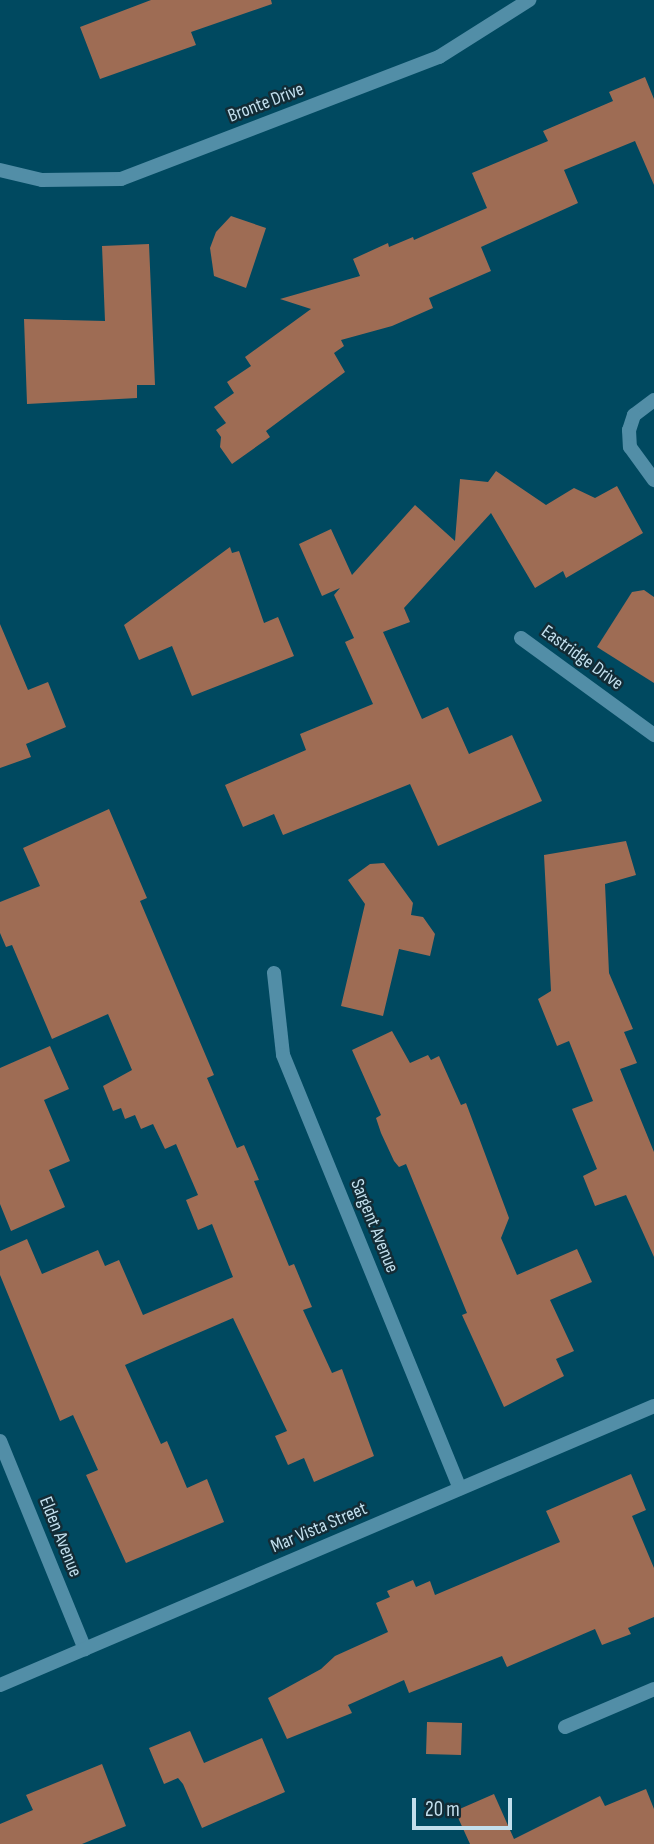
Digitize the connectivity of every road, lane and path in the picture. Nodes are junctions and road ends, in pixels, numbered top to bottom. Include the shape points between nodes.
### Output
1 (528, 0) edge
2 (0, 170) edge
3 (654, 400) edge
4 (654, 480) edge
5 (521, 638) dead end
6 (654, 735) edge
7 (274, 973) dead end
8 (654, 1406) edge
9 (0, 1441) edge
10 (460, 1488) junction
11 (85, 1649) junction
12 (0, 1685) edge
13 (654, 1689) edge
14 (565, 1727) dead end

1 - 2 street, Bronte Drive via 439,57 121,179 42,180
3 - 4 street via 634,415 629,430 630,447
5 - 6 street, Eastridge Drive
7 - 10 street, Sargent Avenue via 283,1055
8 - 10 street, Mar Vista Street
9 - 11 street, Elden Avenue
10 - 11 street, Mar Vista Street
11 - 12 street, Mar Vista Street
13 - 14 street

